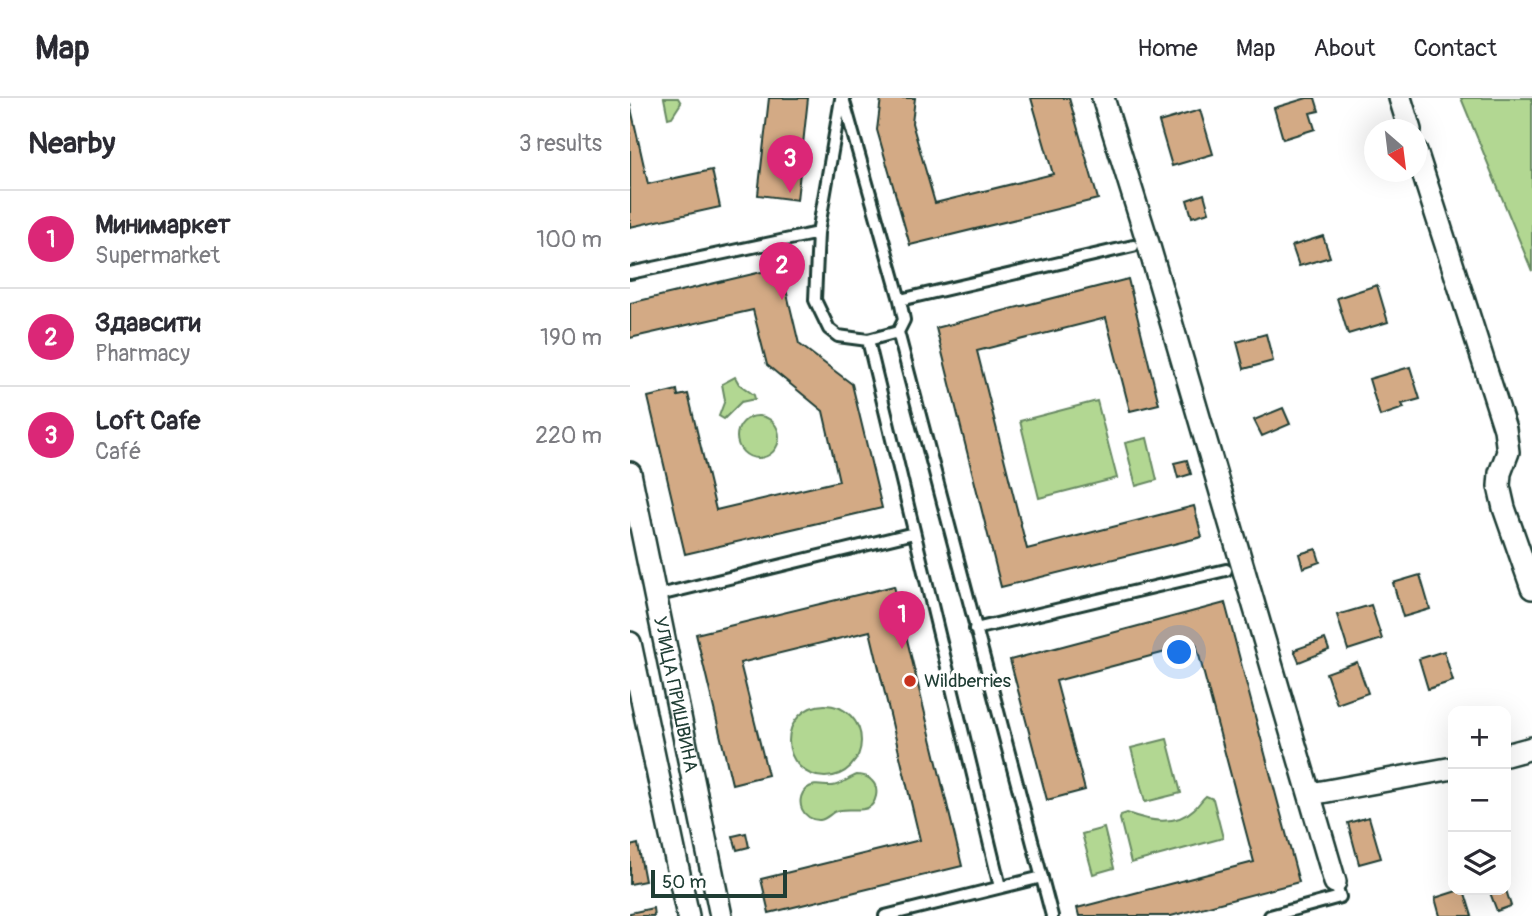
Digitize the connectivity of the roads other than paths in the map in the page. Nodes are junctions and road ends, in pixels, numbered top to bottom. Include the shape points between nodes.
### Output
1 (842, 98) edge
2 (1103, 98) edge
3 (1400, 98) edge
4 (1407, 119) edge
5 (1426, 182) edge
6 (818, 233) junction
7 (1133, 246) dead end
8 (630, 273) edge
9 (900, 300) junction
10 (898, 332) junction
11 (868, 340) junction
12 (630, 472) edge
13 (914, 533) junction
14 (1226, 570) dead end
15 (1532, 588) edge
16 (655, 596) junction
17 (975, 629) junction
18 (630, 643) edge
19 (1532, 748) edge
20 (1511, 754) edge
21 (1448, 769) edge
22 (1311, 794) junction
23 (1042, 877) junction
24 (1335, 882) joint
25 (1000, 887) junction
26 (688, 916) edge
27 (721, 916) edge
28 (885, 916) edge
29 (1052, 916) edge
30 (1270, 916) edge

1 - 6 lane
1 - 9 lane
2 - 22 street
3 - 4 street
5 - 15 street via 1505,429 1508,452 1499,486
6 - 8 lane
6 - 11 lane via 815,300 821,317 838,336
7 - 9 lane
9 - 10 lane via 904,320
10 - 11 lane
10 - 17 lane
11 - 13 lane
12 - 16 street, УЛИЦА ПРИШВИНА
13 - 16 lane
13 - 25 lane
14 - 17 lane
16 - 27 street, УЛИЦА ПРИШВИНА
17 - 23 lane
18 - 26 street
19 - 20 street
21 - 22 street
22 - 24 street
23 - 25 lane
23 - 29 lane
24 - 30 lane via 1340,897
25 - 28 lane

